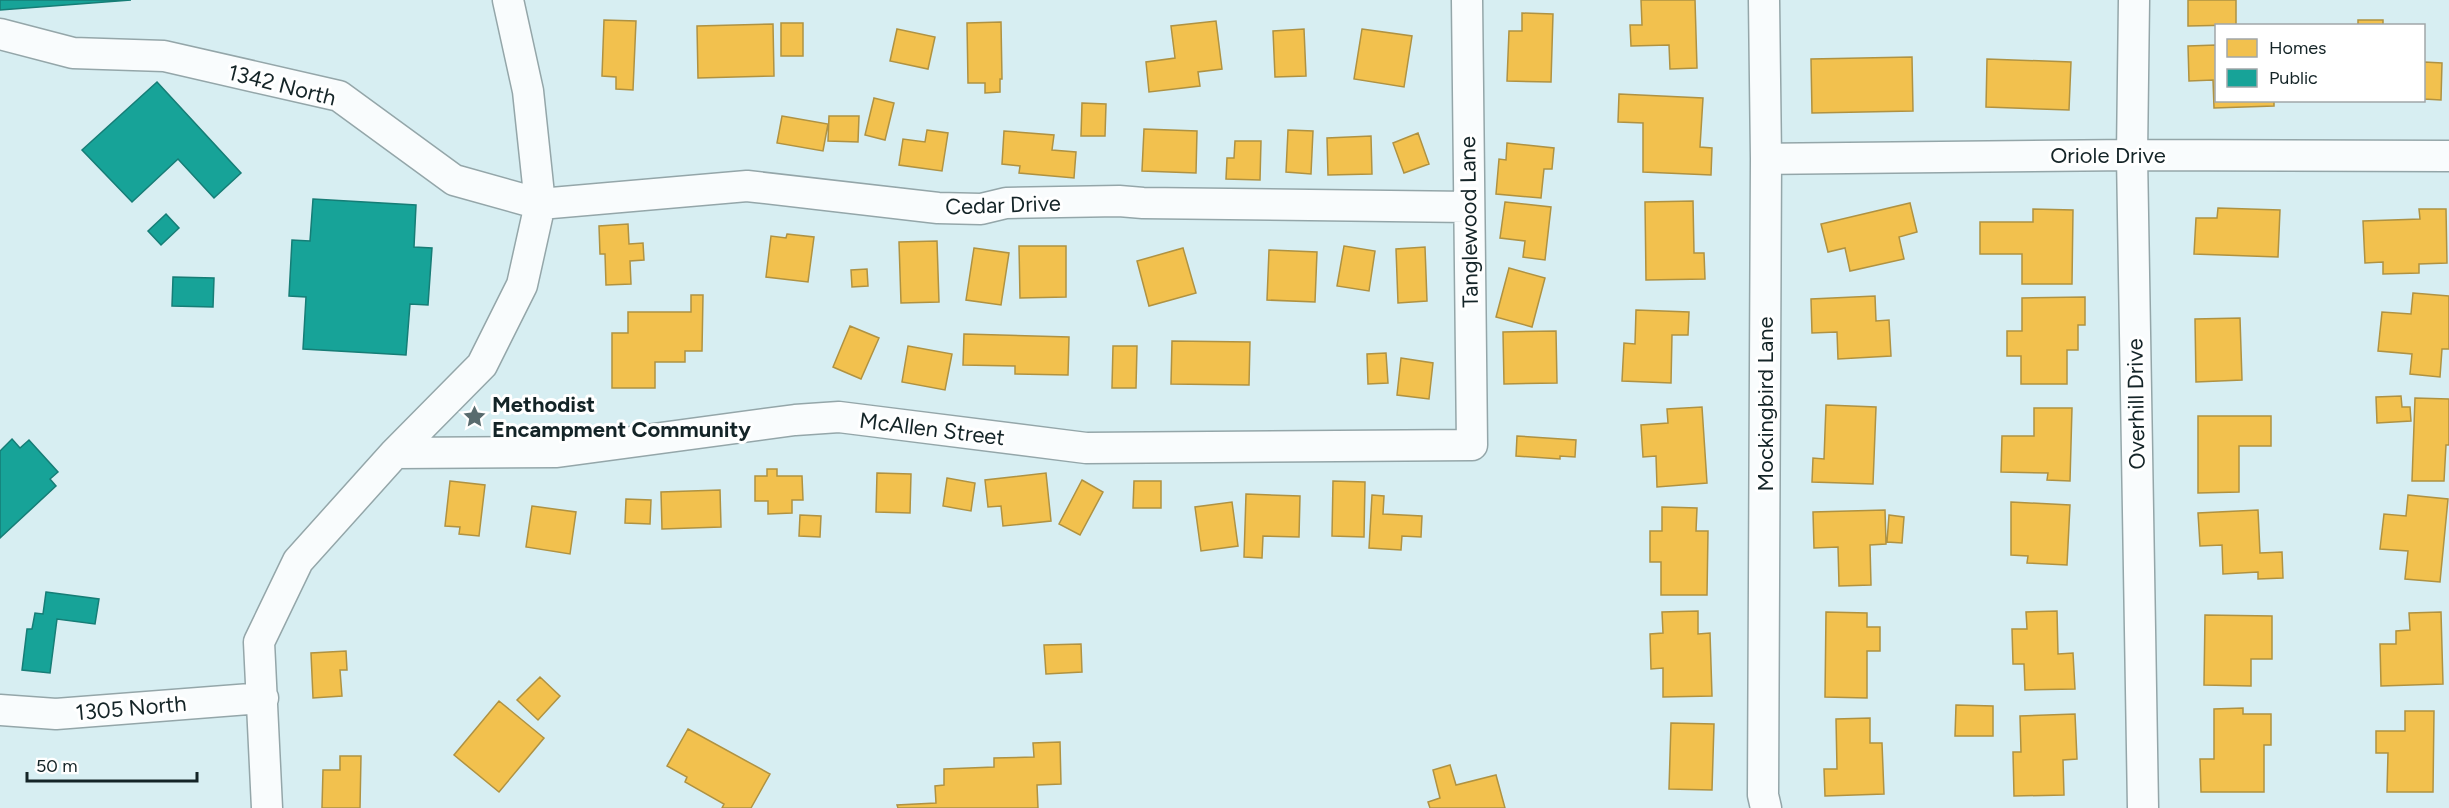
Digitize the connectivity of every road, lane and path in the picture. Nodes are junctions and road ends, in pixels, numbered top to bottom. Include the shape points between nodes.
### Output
1 (508, 0) edge
2 (1467, 0) edge
3 (1764, 0) edge
4 (2134, 0) edge
5 (0, 34) edge
6 (2132, 155) junction
7 (2449, 156) edge
8 (1766, 159) junction
9 (540, 204) junction
10 (1469, 207) junction
11 (1472, 445) joint
12 (395, 453) junction
13 (263, 698) junction
14 (0, 710) edge
15 (267, 808) edge
16 (1766, 808) edge
17 (2142, 808) edge

1 - 9 street via 528,91
2 - 10 street, Tanglewood Lane
3 - 8 street, Mockingbird Lane
4 - 6 street, Overhill Drive
5 - 9 street, 1342 North via 73,53 164,56 339,96 454,180
6 - 7 street, Oriole Drive
6 - 8 street, Oriole Drive
6 - 17 street, Overhill Drive
8 - 16 street, Mockingbird Lane via 1763,783
9 - 10 street, Cedar Drive via 747,186 938,208 1119,201
9 - 12 street via 522,285 482,365
10 - 11 street, Tanglewood Lane
11 - 12 street, McAllen Street via 1086,448 839,417 557,452
12 - 13 street via 298,561 259,642
13 - 14 street, 1305 North via 57,714
13 - 15 street

